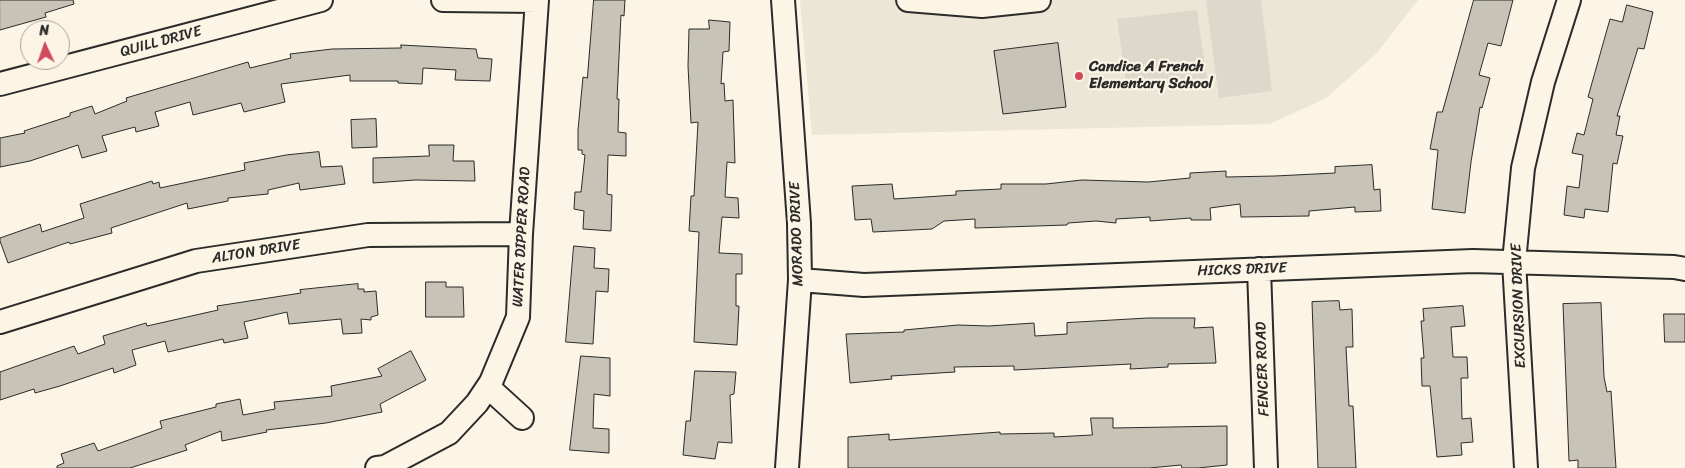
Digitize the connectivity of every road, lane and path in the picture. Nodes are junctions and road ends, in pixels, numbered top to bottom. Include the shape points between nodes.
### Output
1 (321, 0) edge
2 (443, 0) edge
3 (783, 0) edge
4 (908, 0) edge
5 (1039, 0) edge
6 (1569, 0) edge
7 (537, 1) edge
8 (0, 84) edge
9 (520, 234) junction
10 (1514, 262) junction
11 (1259, 269) junction
12 (1685, 269) edge
13 (800, 280) junction
14 (0, 322) edge
15 (488, 387) junction
16 (522, 418) dead end
17 (377, 468) edge
18 (788, 468) edge
19 (1266, 468) edge
20 (1526, 468) edge

1 - 8 street, QUILL DRIVE
2 - 7 street
3 - 13 street, MORADO DRIVE
4 - 5 street via 982,6
6 - 10 street, EXCURSION DRIVE via 1543,82 1523,168
7 - 9 street, WATER DIPPER ROAD
9 - 14 street, ALTON DRIVE via 368,235 196,261
9 - 15 street, WATER DIPPER ROAD via 518,317
10 - 11 street, HICKS DRIVE
10 - 12 street, HICKS DRIVE
10 - 20 street, EXCURSION DRIVE
11 - 13 street, HICKS DRIVE via 864,284
11 - 19 street, FENCER ROAD
13 - 18 street, MORADO DRIVE
15 - 16 street
15 - 17 street, WATER DIPPER ROAD via 450,433 385,467

